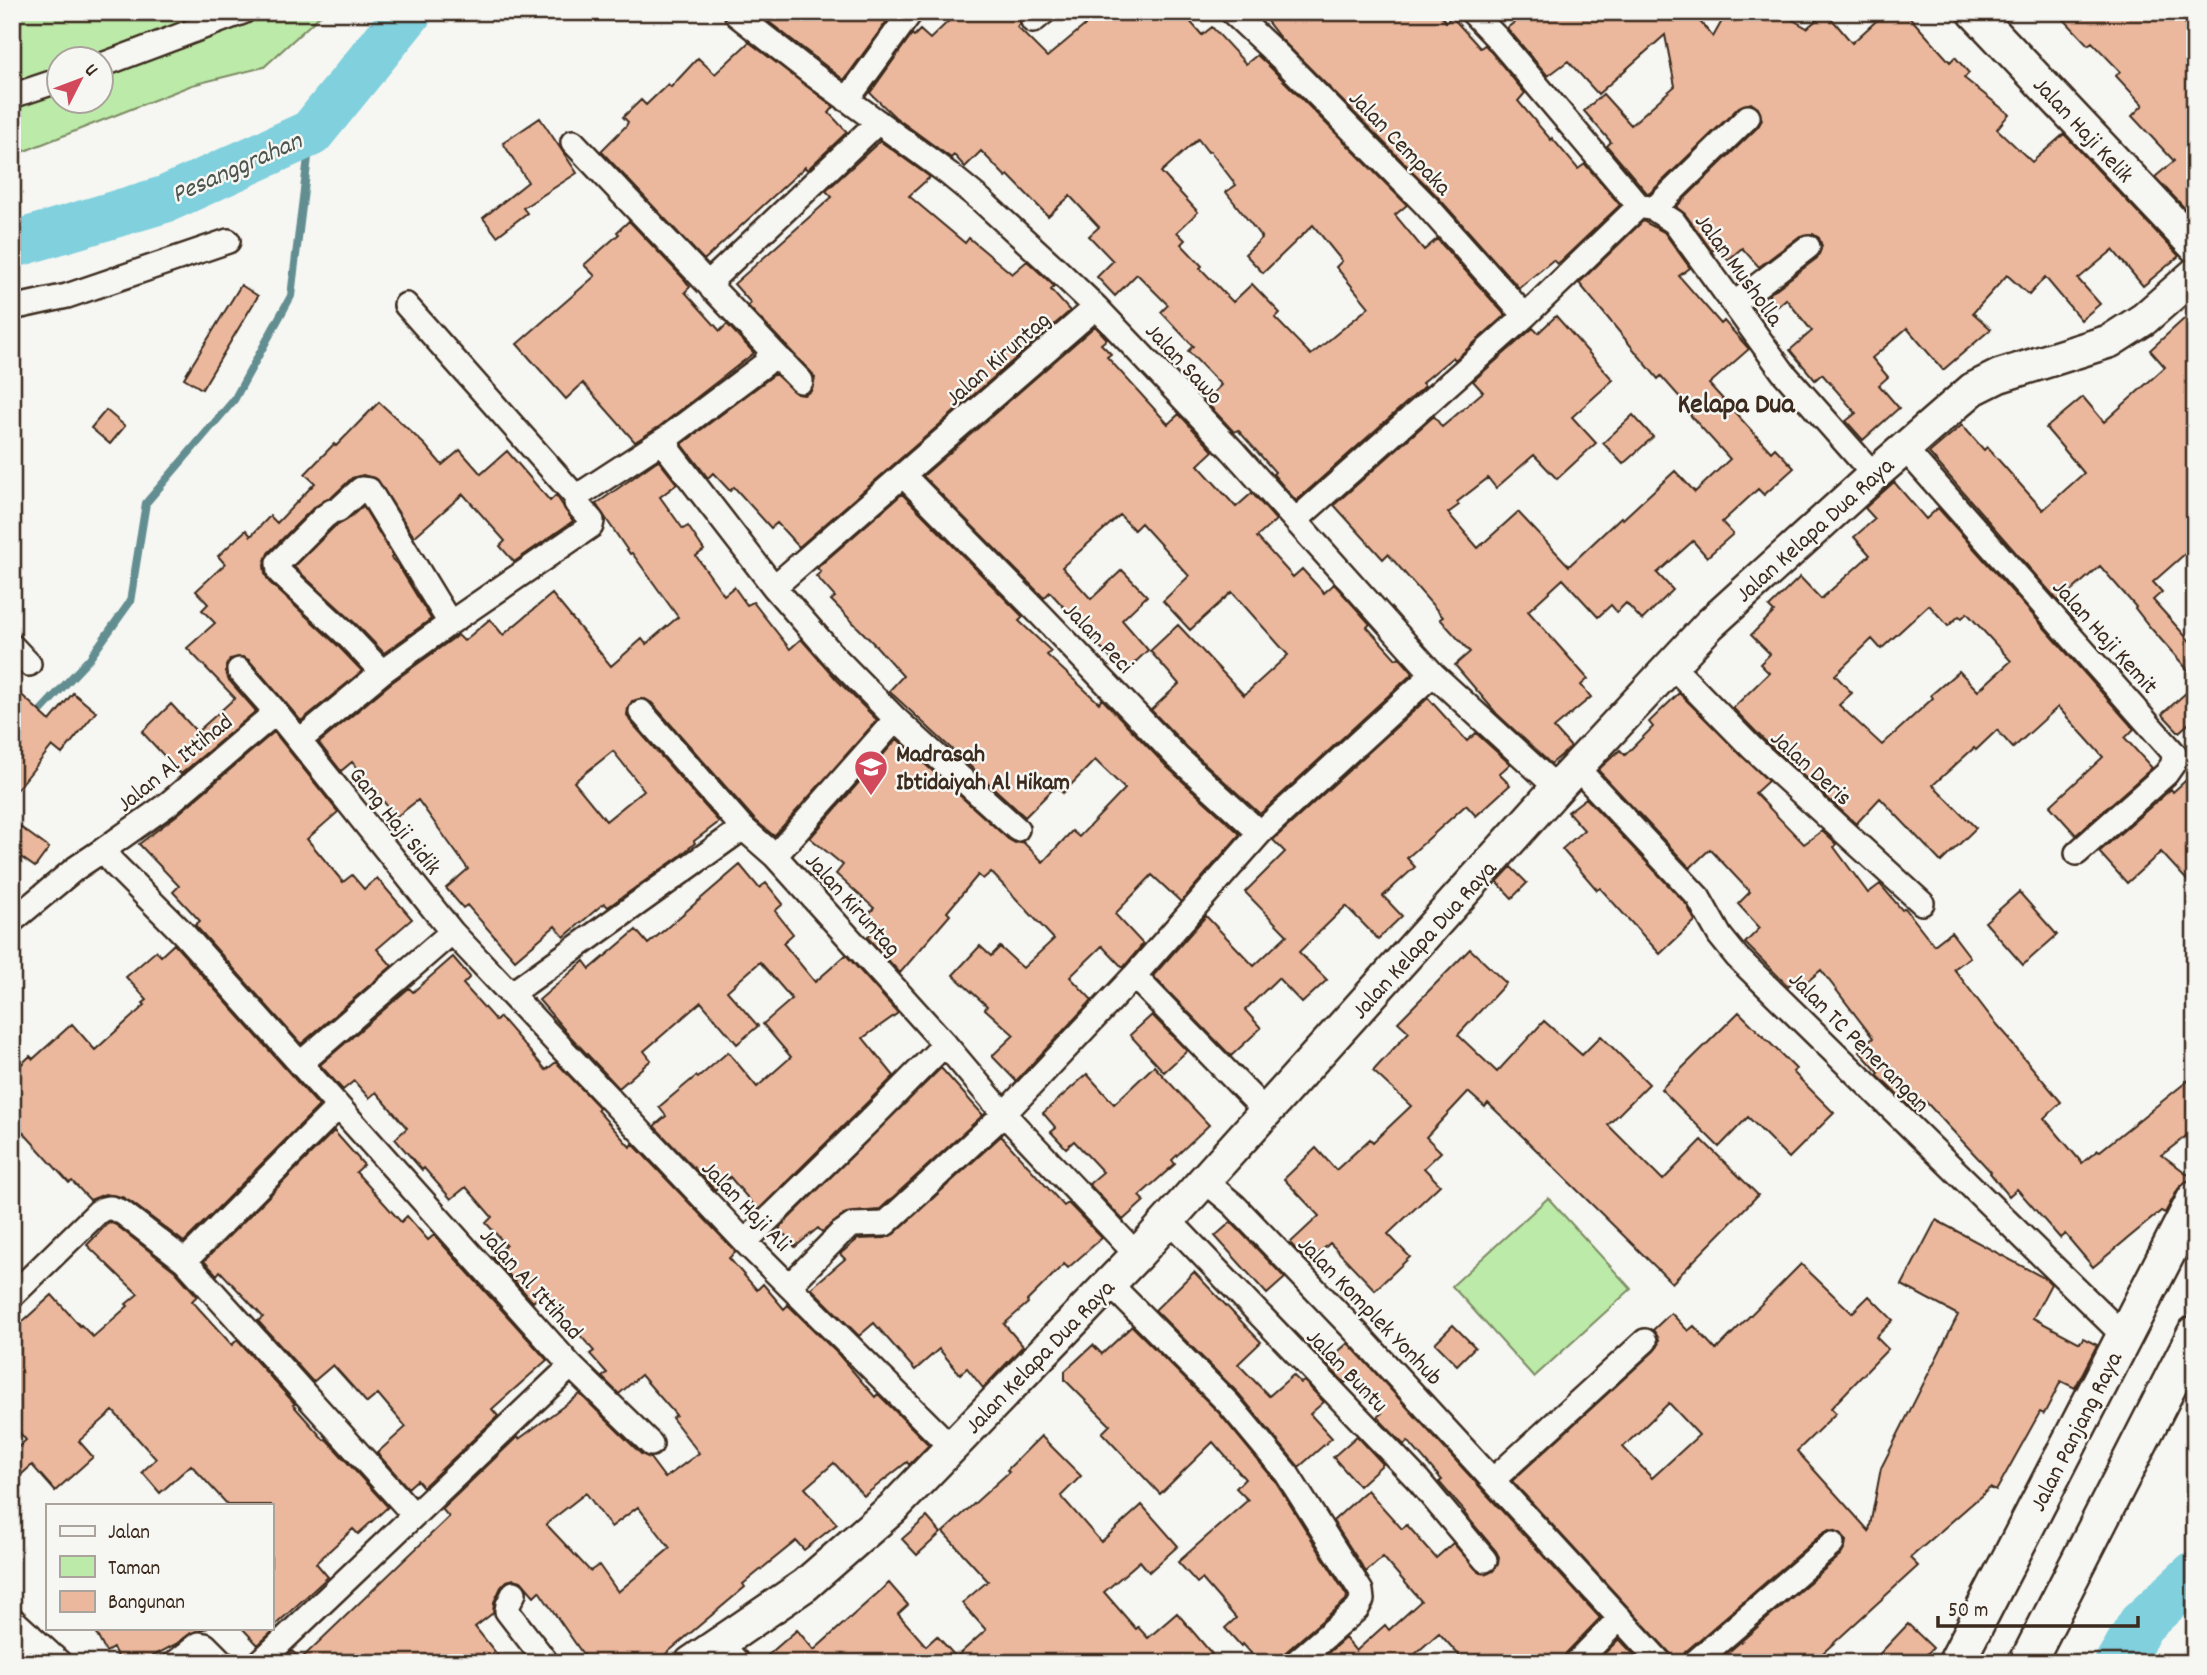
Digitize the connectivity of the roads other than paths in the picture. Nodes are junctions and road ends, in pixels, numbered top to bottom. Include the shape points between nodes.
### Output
1 (243, 12) edge
2 (911, 12) edge
3 (1232, 12) edge
4 (1472, 12) edge
5 (1974, 12) edge
6 (737, 15) dead end
7 (116, 60) edge
8 (46, 85) edge
9 (12, 96) edge
10 (847, 100) junction
11 (1748, 117) dead end
12 (878, 122) junction
13 (573, 142) dead end
14 (1646, 207) junction
15 (228, 241) dead end
16 (2195, 246) edge
17 (1808, 247) dead end
18 (2195, 274) edge
19 (712, 289) junction
20 (1735, 303) junction
21 (406, 305) dead end
22 (1097, 307) junction
23 (12, 308) edge
24 (1525, 316) junction
25 (771, 351) junction
26 (801, 381) dead end
27 (668, 437) junction
28 (1904, 448) junction
29 (903, 475) junction
30 (1874, 475) junction
31 (576, 497) junction
32 (1296, 520) junction
33 (774, 587) junction
34 (450, 623) junction
35 (12, 646) edge
36 (29, 664) dead end
37 (1670, 664) junction
38 (239, 670) dead end
39 (382, 672) junction
40 (1433, 674) junction
41 (276, 712) junction
42 (641, 712) dead end
43 (896, 719) junction
44 (299, 741) junction
45 (1567, 778) junction
46 (743, 828) junction
47 (1017, 829) dead end
48 (1260, 833) junction
49 (2077, 853) dead end
50 (775, 856) junction
51 (110, 859) junction
52 (1923, 903) dead end
53 (12, 920) edge
54 (452, 932) junction
55 (1134, 976) junction
56 (511, 994) junction
57 (945, 1044) junction
58 (300, 1064) junction
59 (338, 1107) junction
60 (1267, 1113) junction
61 (1004, 1114) junction
62 (1205, 1181) junction
63 (2195, 1199) edge
64 (1169, 1220) junction
65 (745, 1242) junction
66 (1137, 1255) junction
67 (184, 1261) junction
68 (1110, 1284) junction
69 (789, 1286) junction
70 (12, 1296) edge
71 (2124, 1336) junction
72 (1645, 1340) dead end
73 (2190, 1357) edge
74 (571, 1366) junction
75 (651, 1444) dead end
76 (951, 1447) junction
77 (1494, 1479) junction
78 (414, 1514) junction
79 (1832, 1544) dead end
80 (1485, 1560) dead end
81 (514, 1593) dead end
82 (1620, 1618) junction
83 (12, 1619) edge
84 (30, 1635) junction
85 (12, 1652) edge
86 (729, 1653) edge
87 (60, 1663) edge
88 (175, 1663) edge
89 (223, 1663) edge
90 (259, 1663) edge
91 (547, 1663) edge
92 (691, 1663) edge
93 (1295, 1663) edge
94 (1576, 1663) edge
95 (1661, 1663) edge
96 (1694, 1663) edge
97 (1956, 1663) edge
98 (2026, 1663) edge

1 - 7 street
2 - 10 street
3 - 24 street, Jalan Cempaka via 1426,205
4 - 14 street, Jalan Musholla
5 - 16 street, Jalan Haji Kelik
6 - 10 street, Jalan Sawo
8 - 9 street
10 - 12 street, Jalan Sawo
11 - 14 street
12 - 19 street via 716,276
12 - 22 street, Jalan Sawo via 982,201
13 - 19 street
14 - 20 street, Jalan Musholla via 1674,222
14 - 24 street
15 - 23 street via 67,296
17 - 20 street
18 - 28 street, Jalan Kelapa Dua Raya via 2144,319 2110,341 1973,389
19 - 25 street
20 - 30 street, Jalan Musholla via 1783,372
21 - 31 street
22 - 29 street, Jalan Kiruntag
22 - 32 street, Jalan Sawo
24 - 32 street
25 - 26 street
25 - 27 street via 765,363
27 - 31 street
27 - 33 street via 669,451
28 - 30 street, Jalan Kelapa Dua Raya
28 - 49 street, Jalan Haji Kemit via 2174,753 2166,774
29 - 33 street, Jalan Kiruntag
29 - 48 street, Jalan Peci via 1177,757
30 - 37 street, Jalan Kelapa Dua Raya
31 - 34 street via 591,526
32 - 40 street, Jalan Sawo
33 - 43 street
34 - 39 street
34 - 39 street via 369,490 361,489 324,517 278,563 279,572
35 - 36 street
37 - 45 street, Jalan Kelapa Dua Raya
37 - 52 street, Jalan Deris via 1752,748
38 - 41 street, Gang Haji Sidik
39 - 44 street
40 - 45 street, Jalan Sawo
40 - 48 street
41 - 44 street, Gang Haji Sidik
41 - 51 street, Jalan Al Ittihad via 143,824
42 - 46 street
43 - 47 street
43 - 50 street, Jalan Kiruntag
44 - 54 street, Gang Haji Sidik
45 - 60 street, Jalan Kelapa Dua Raya
45 - 71 street, Jalan TC Penerangan via 1698,897 1737,957
46 - 50 street
46 - 56 street
48 - 55 street
50 - 57 street, Jalan Kiruntag
51 - 53 street via 76,868
51 - 58 street, Jalan Al Ittihad
54 - 56 street, Jalan Haji Ali
54 - 58 street
55 - 60 street
55 - 61 street
56 - 65 street, Jalan Haji Ali
57 - 61 street, Jalan Kiruntag
57 - 65 street
58 - 59 street, Jalan Al Ittihad
59 - 67 street
59 - 74 street, Jalan Al Ittihad
60 - 62 street, Jalan Kelapa Dua Raya
61 - 66 street, Jalan Kiruntag
61 - 69 street via 885,1224 853,1225
62 - 64 street, Jalan Kelapa Dua Raya
62 - 77 street, Jalan Komplek Yonhub via 1234,1205
63 - 71 main road, Jalan Panjang Raya
64 - 66 street, Jalan Kelapa Dua Raya
64 - 80 street, Jalan Buntu via 1419,1481
65 - 69 street, Jalan Haji Ali
66 - 68 street, Jalan Kelapa Dua Raya
67 - 70 street via 124,1213 103,1208
67 - 78 street
68 - 76 street, Jalan Kelapa Dua Raya
68 - 93 street via 1229,1404 1287,1474 1361,1591 1357,1609
69 - 76 street, Jalan Haji Ali
71 - 97 main road, Jalan Panjang Raya
72 - 77 street
73 - 98 main road
74 - 75 street
74 - 78 street, Jalan Al Ittihad
76 - 86 street, Jalan Kelapa Dua Raya via 893,1508
77 - 82 street, Jalan Komplek Yonhub
78 - 90 street, Jalan Al Ittihad
79 - 96 street
81 - 91 street via 507,1611
82 - 94 street
82 - 95 street, Jalan Komplek Yonhub
83 - 84 street
84 - 85 street
84 - 87 street
86 - 92 street, Jalan Kelapa Dua Raya
88 - 89 street via 199,1644

